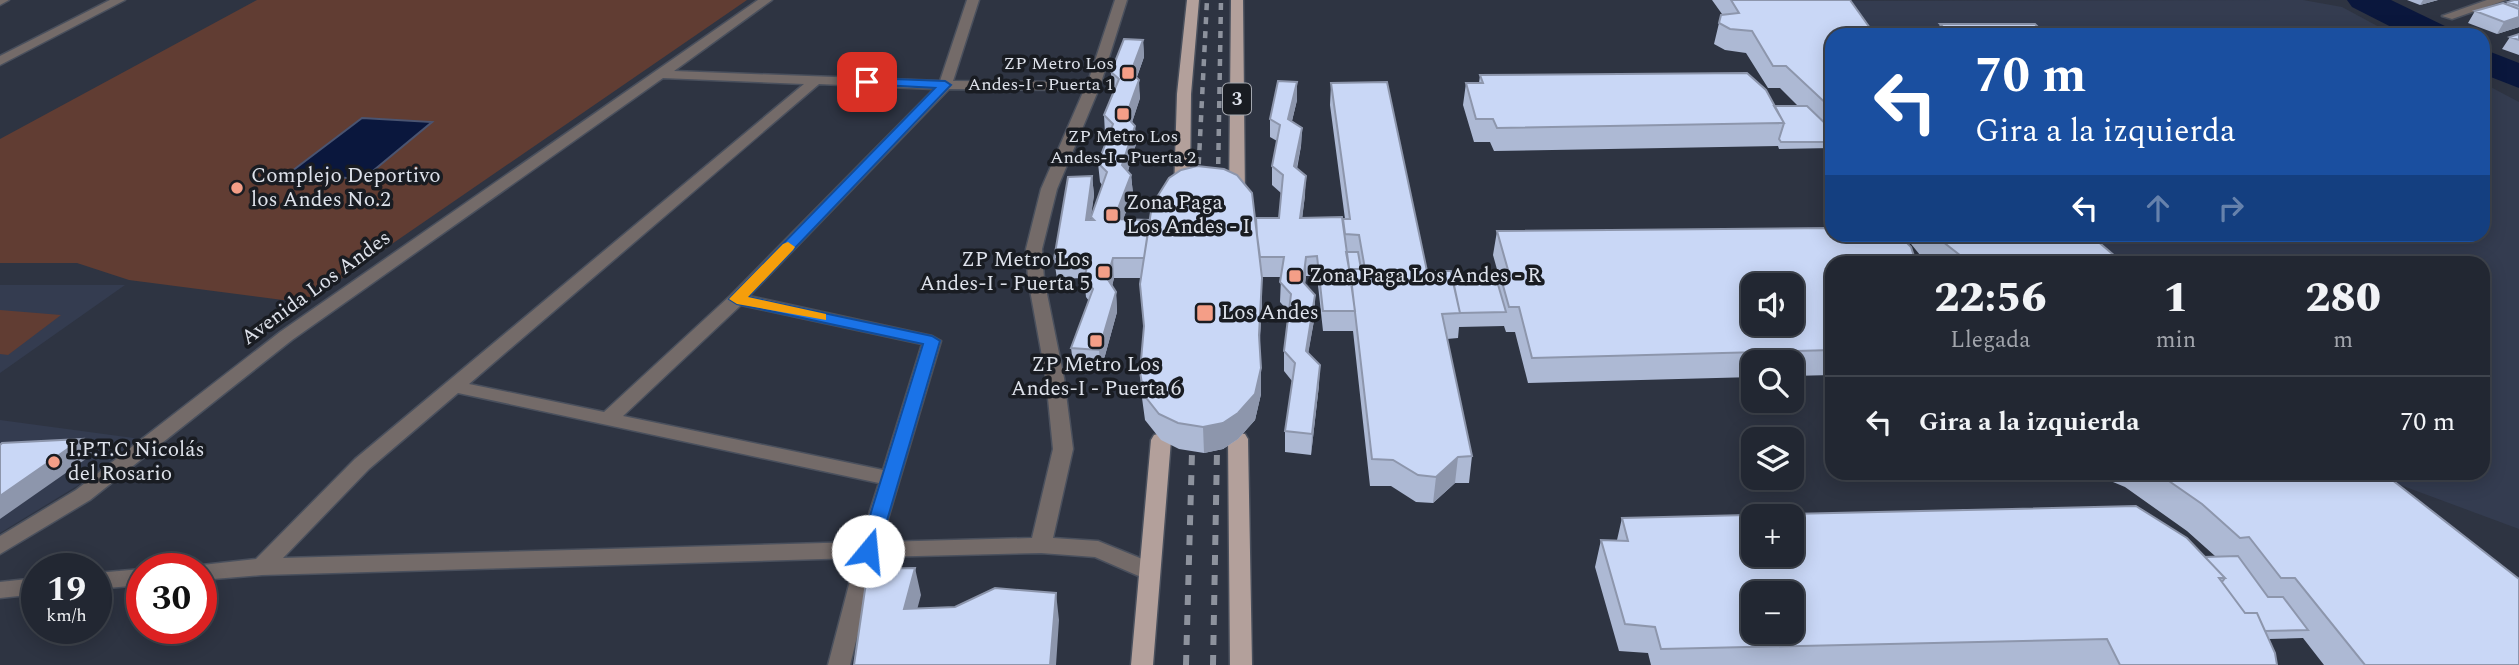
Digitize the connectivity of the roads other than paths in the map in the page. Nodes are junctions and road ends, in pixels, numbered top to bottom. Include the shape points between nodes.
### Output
1 (119, 0) edge
2 (766, 0) edge
3 (973, 0) edge
4 (1121, 0) edge
5 (1193, 0) edge
6 (1237, 0) edge
7 (2500, 0) edge
8 (2448, 16) dead end
9 (0, 61) edge
10 (660, 74) junction
11 (816, 80) junction
12 (945, 85) junction
13 (1093, 86) junction
14 (1182, 194) edge
15 (1237, 199) edge
16 (737, 299) junction
17 (452, 386) junction
18 (608, 419) junction
19 (1238, 439) edge
20 (1161, 440) edge
21 (891, 479) junction
22 (1041, 545) junction
23 (0, 546) edge
24 (868, 551) junction
25 (262, 567) junction
26 (217, 571) edge
27 (1149, 571) junction
28 (21, 588) edge
29 (0, 590) edge
30 (839, 665) edge
31 (1142, 665) edge
32 (1241, 665) edge

1 - 9 street
2 - 10 street, Avenida Los Andes
3 - 12 street
4 - 13 street
5 - 14 main road via 1184,94
6 - 15 main road, 3
7 - 8 street
10 - 11 street
10 - 23 street, Avenida Los Andes via 286,336 83,495
11 - 12 street
11 - 17 street
12 - 13 street
12 - 16 street
13 - 22 street via 1049,189 1034,249 1063,449
16 - 18 street
16 - 21 street via 932,341
17 - 18 street
17 - 25 street via 362,464
18 - 21 street
19 - 32 main road
20 - 27 main road
21 - 24 street
22 - 24 street
22 - 27 street via 1098,550
24 - 25 street
24 - 30 street
25 - 26 street
27 - 31 main road
28 - 29 street

